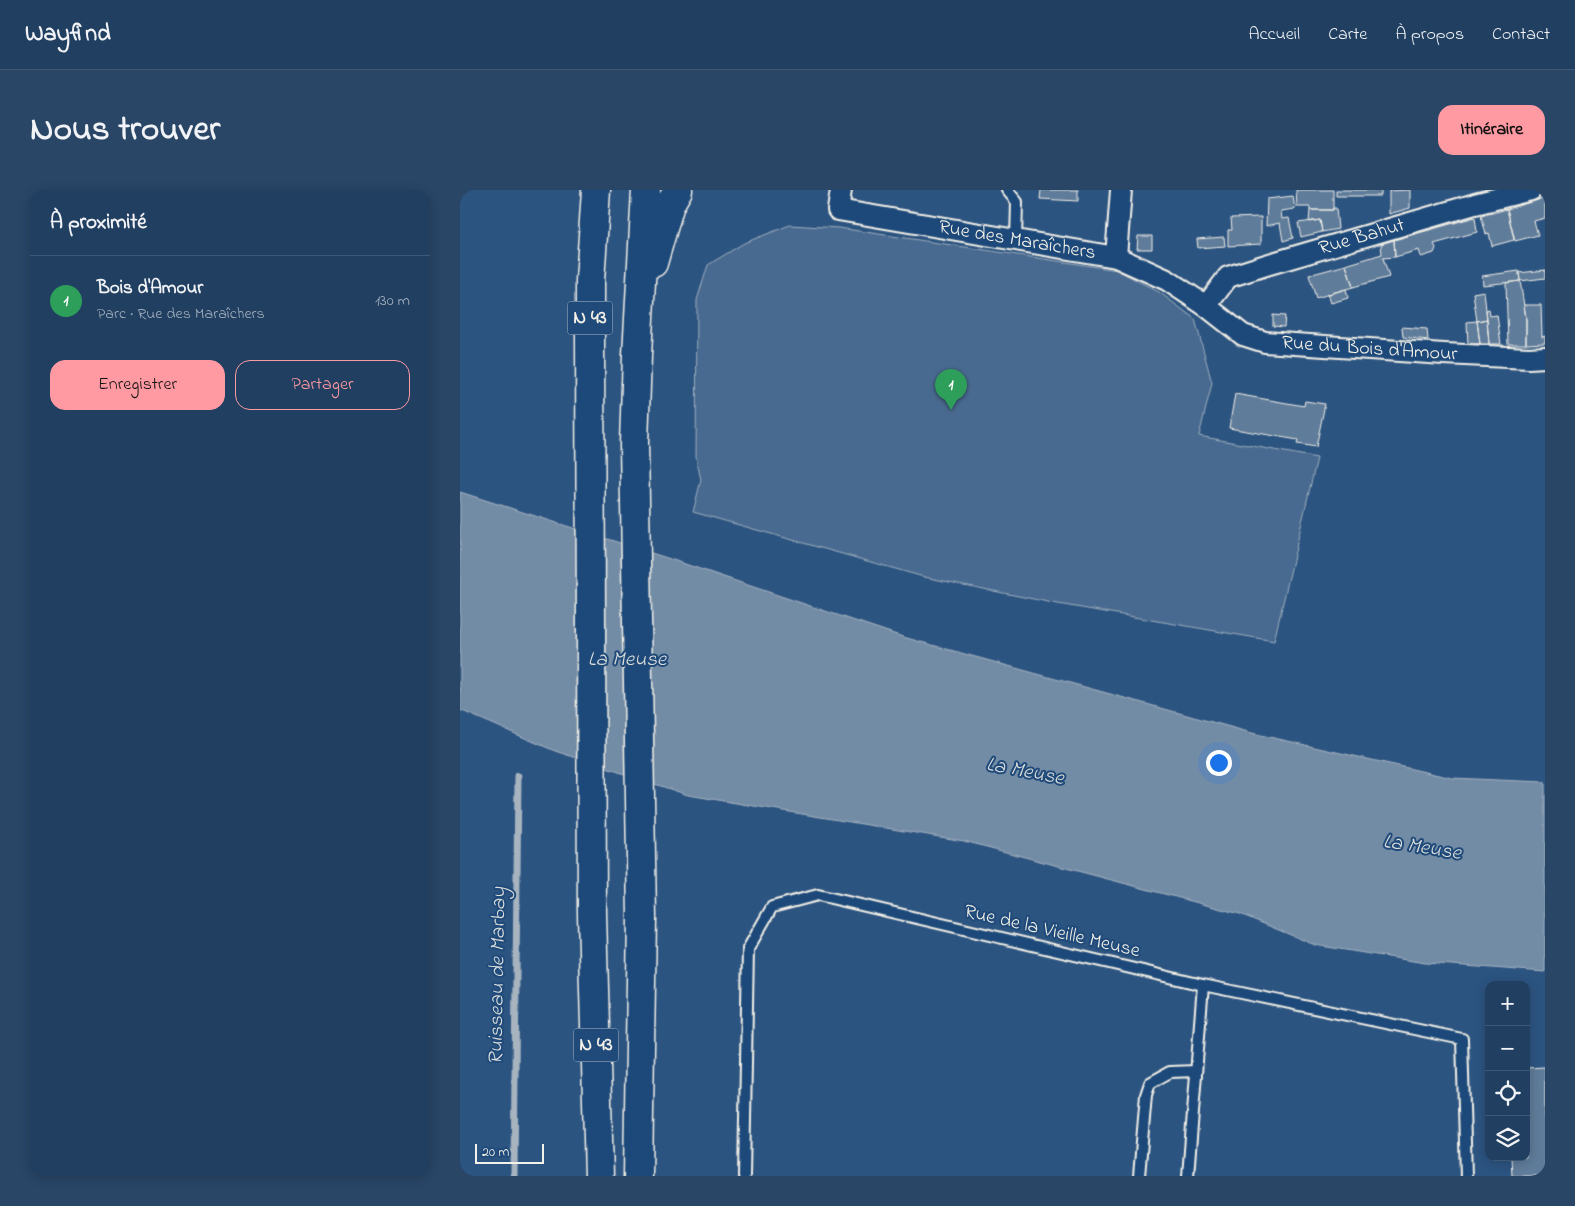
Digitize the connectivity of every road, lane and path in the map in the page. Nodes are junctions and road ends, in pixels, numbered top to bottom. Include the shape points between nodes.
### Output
1 (586, 190) edge
2 (596, 190) edge
3 (646, 190) edge
4 (678, 190) edge
5 (841, 190) edge
6 (1007, 190) edge
7 (1121, 190) edge
8 (1531, 190) edge
9 (1016, 240) junction
10 (1116, 257) junction
11 (590, 281) junction
12 (1206, 306) junction
13 (637, 355) junction
14 (1545, 357) edge
15 (1203, 986) junction
16 (1196, 1071) junction
17 (599, 1176) edge
18 (638, 1176) edge
19 (744, 1176) edge
20 (1139, 1176) edge
21 (1188, 1176) edge
22 (1466, 1176) edge

1 - 11 highway
2 - 11 highway, N 43
3 - 13 highway, N 43
4 - 13 highway via 670,204 651,271
5 - 9 street, Rue des Maraîchers via 838,210
6 - 9 lane via 1017,202
7 - 10 street
8 - 12 street, Rue Bahut via 1228,277
9 - 10 street, Rue des Maraîchers
10 - 12 street, Rue des Maraîchers via 1167,280
11 - 17 highway, N 43 via 592,914
12 - 14 street, Rue du Bois d'Amour via 1243,335 1265,342
13 - 18 highway, N 43 via 634,443 642,917
15 - 16 lane
15 - 19 lane, Rue de la Vieille Meuse via 818,895 772,907 748,949
15 - 22 lane, Rue de la Vieille Meuse via 1462,1039
16 - 20 lane via 1170,1072 1150,1083 1146,1095
16 - 21 lane

